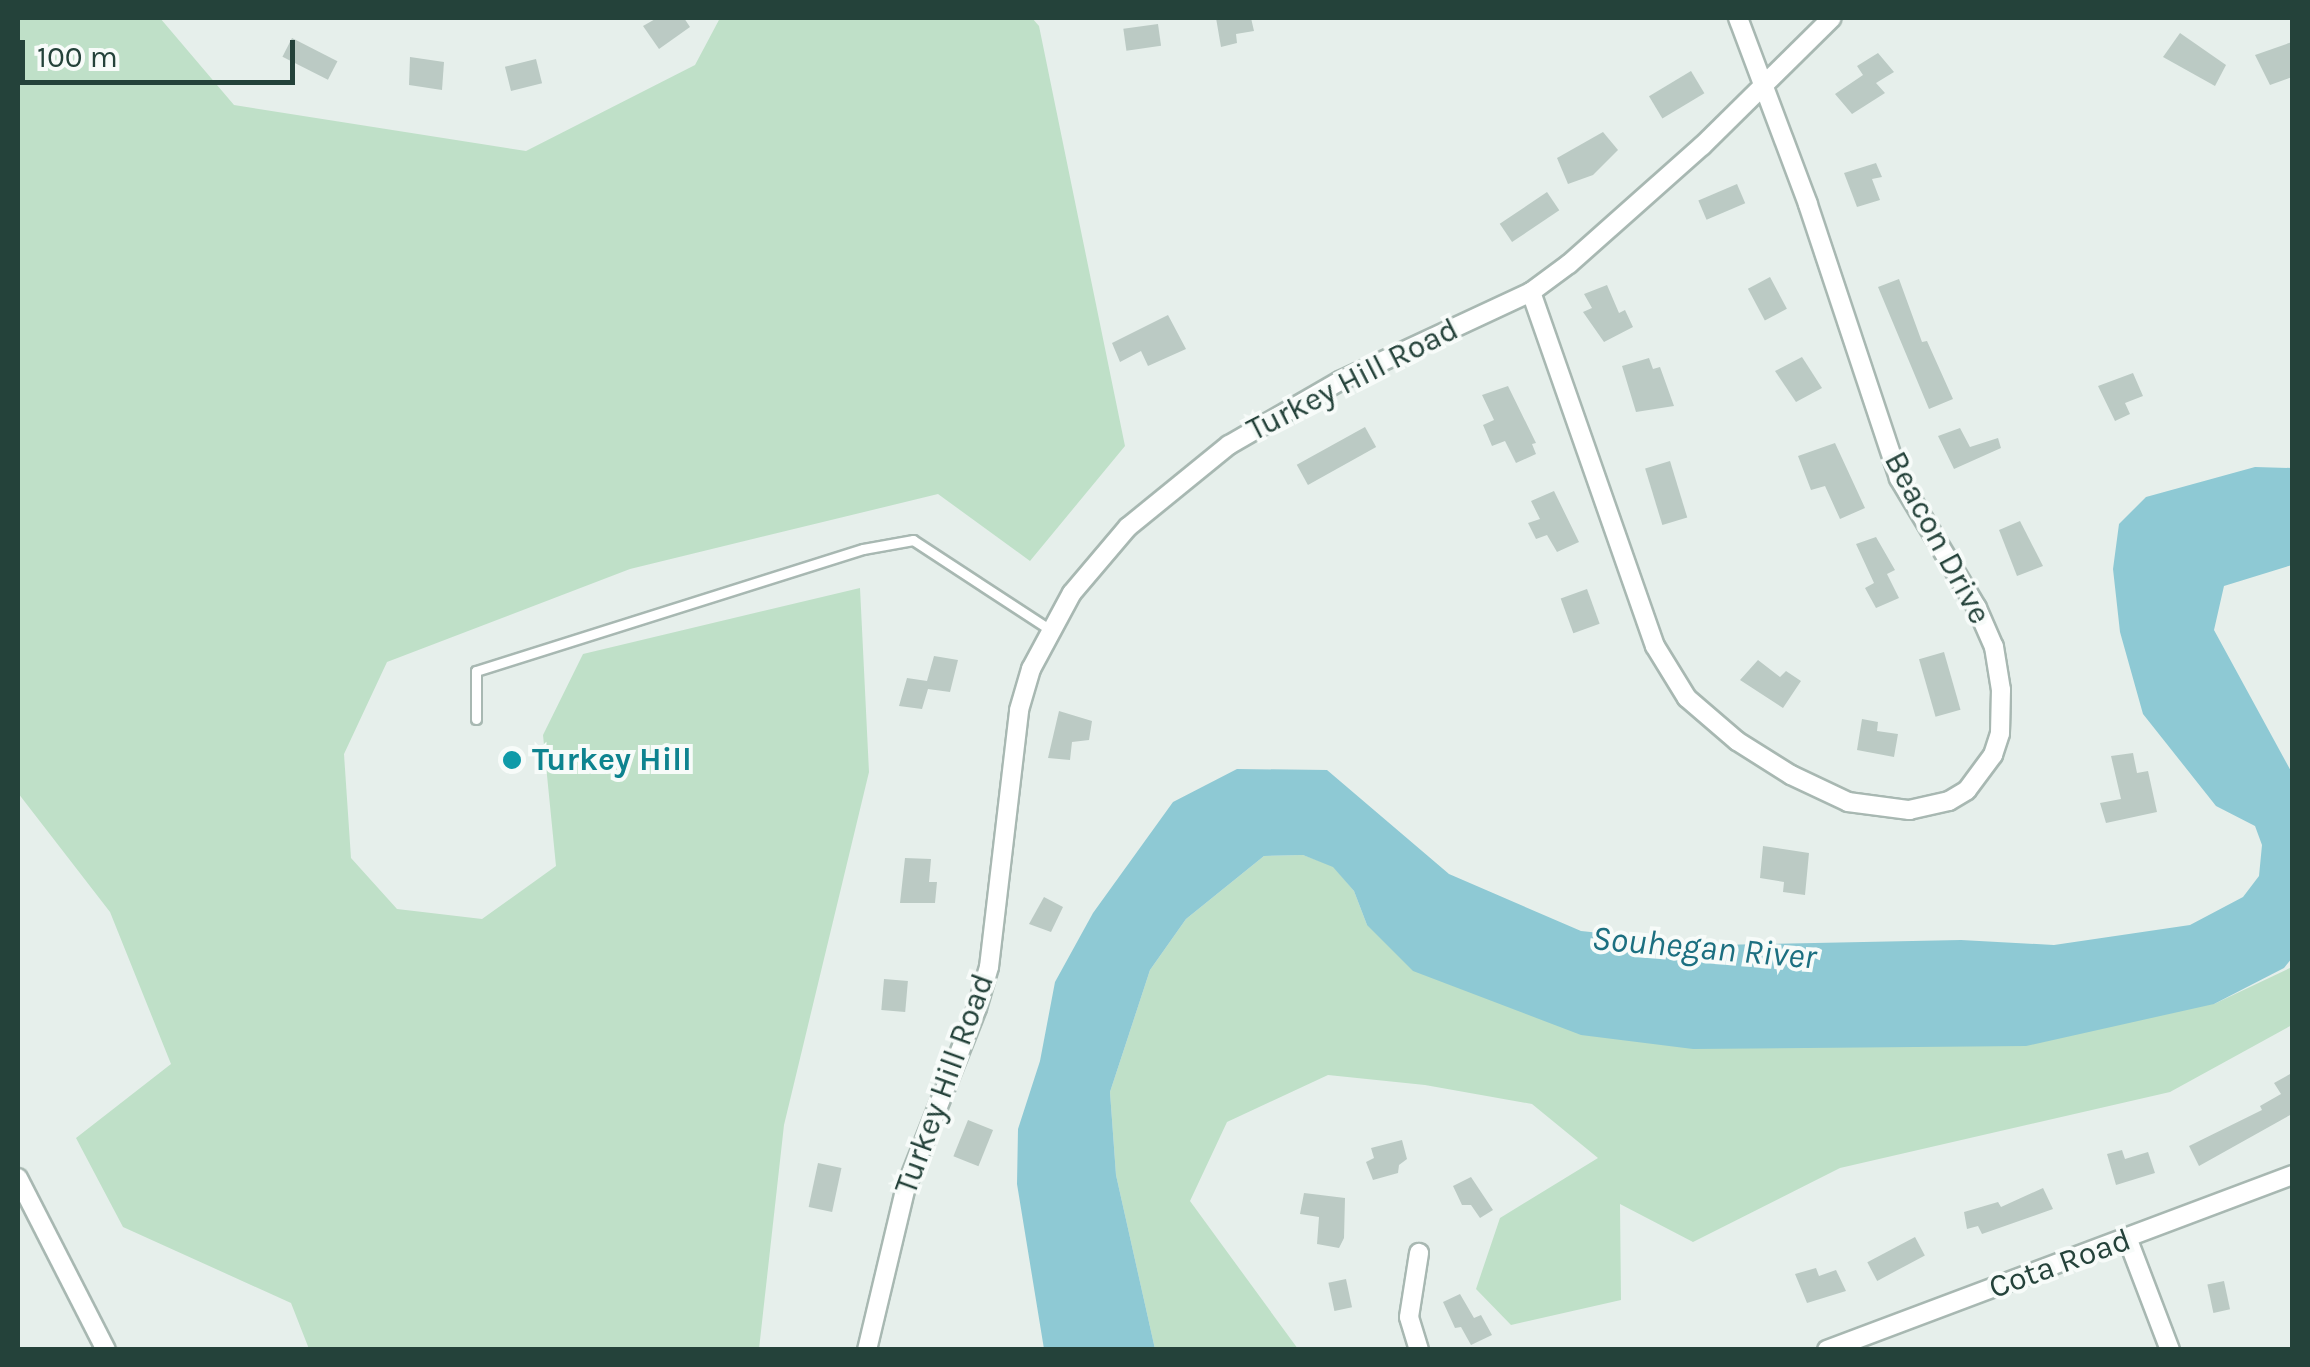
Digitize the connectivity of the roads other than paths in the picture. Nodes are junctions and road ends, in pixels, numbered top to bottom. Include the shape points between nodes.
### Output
1 (1738, 18) edge
2 (1832, 18) edge
3 (1764, 80) junction
4 (1531, 292) junction
5 (1049, 629) junction
6 (476, 719) dead end
7 (2292, 1175) edge
8 (18, 1178) edge
9 (2128, 1240) junction
10 (1419, 1253) dead end
11 (106, 1350) edge
12 (867, 1350) edge
13 (1419, 1350) edge
14 (1827, 1350) edge
15 (2170, 1350) edge

1 - 3 street, Beacon Drive
2 - 3 street, Turkey Hill Road
3 - 4 street, Turkey Hill Road via 1702,146
3 - 4 street, Beacon Drive via 1898,478 1994,647 2000,733 1988,764 1967,790 1909,810 1848,802 1737,741 1687,698 1655,646
4 - 5 street, Turkey Hill Road via 1340,381 1229,444 1128,527
5 - 6 lane via 913,540 862,549 476,671
5 - 12 street, Turkey Hill Road via 1020,710 988,968 905,1190
7 - 9 street, Cota Road
8 - 11 street
9 - 14 street, Cota Road
9 - 15 street
10 - 13 street via 1409,1317

